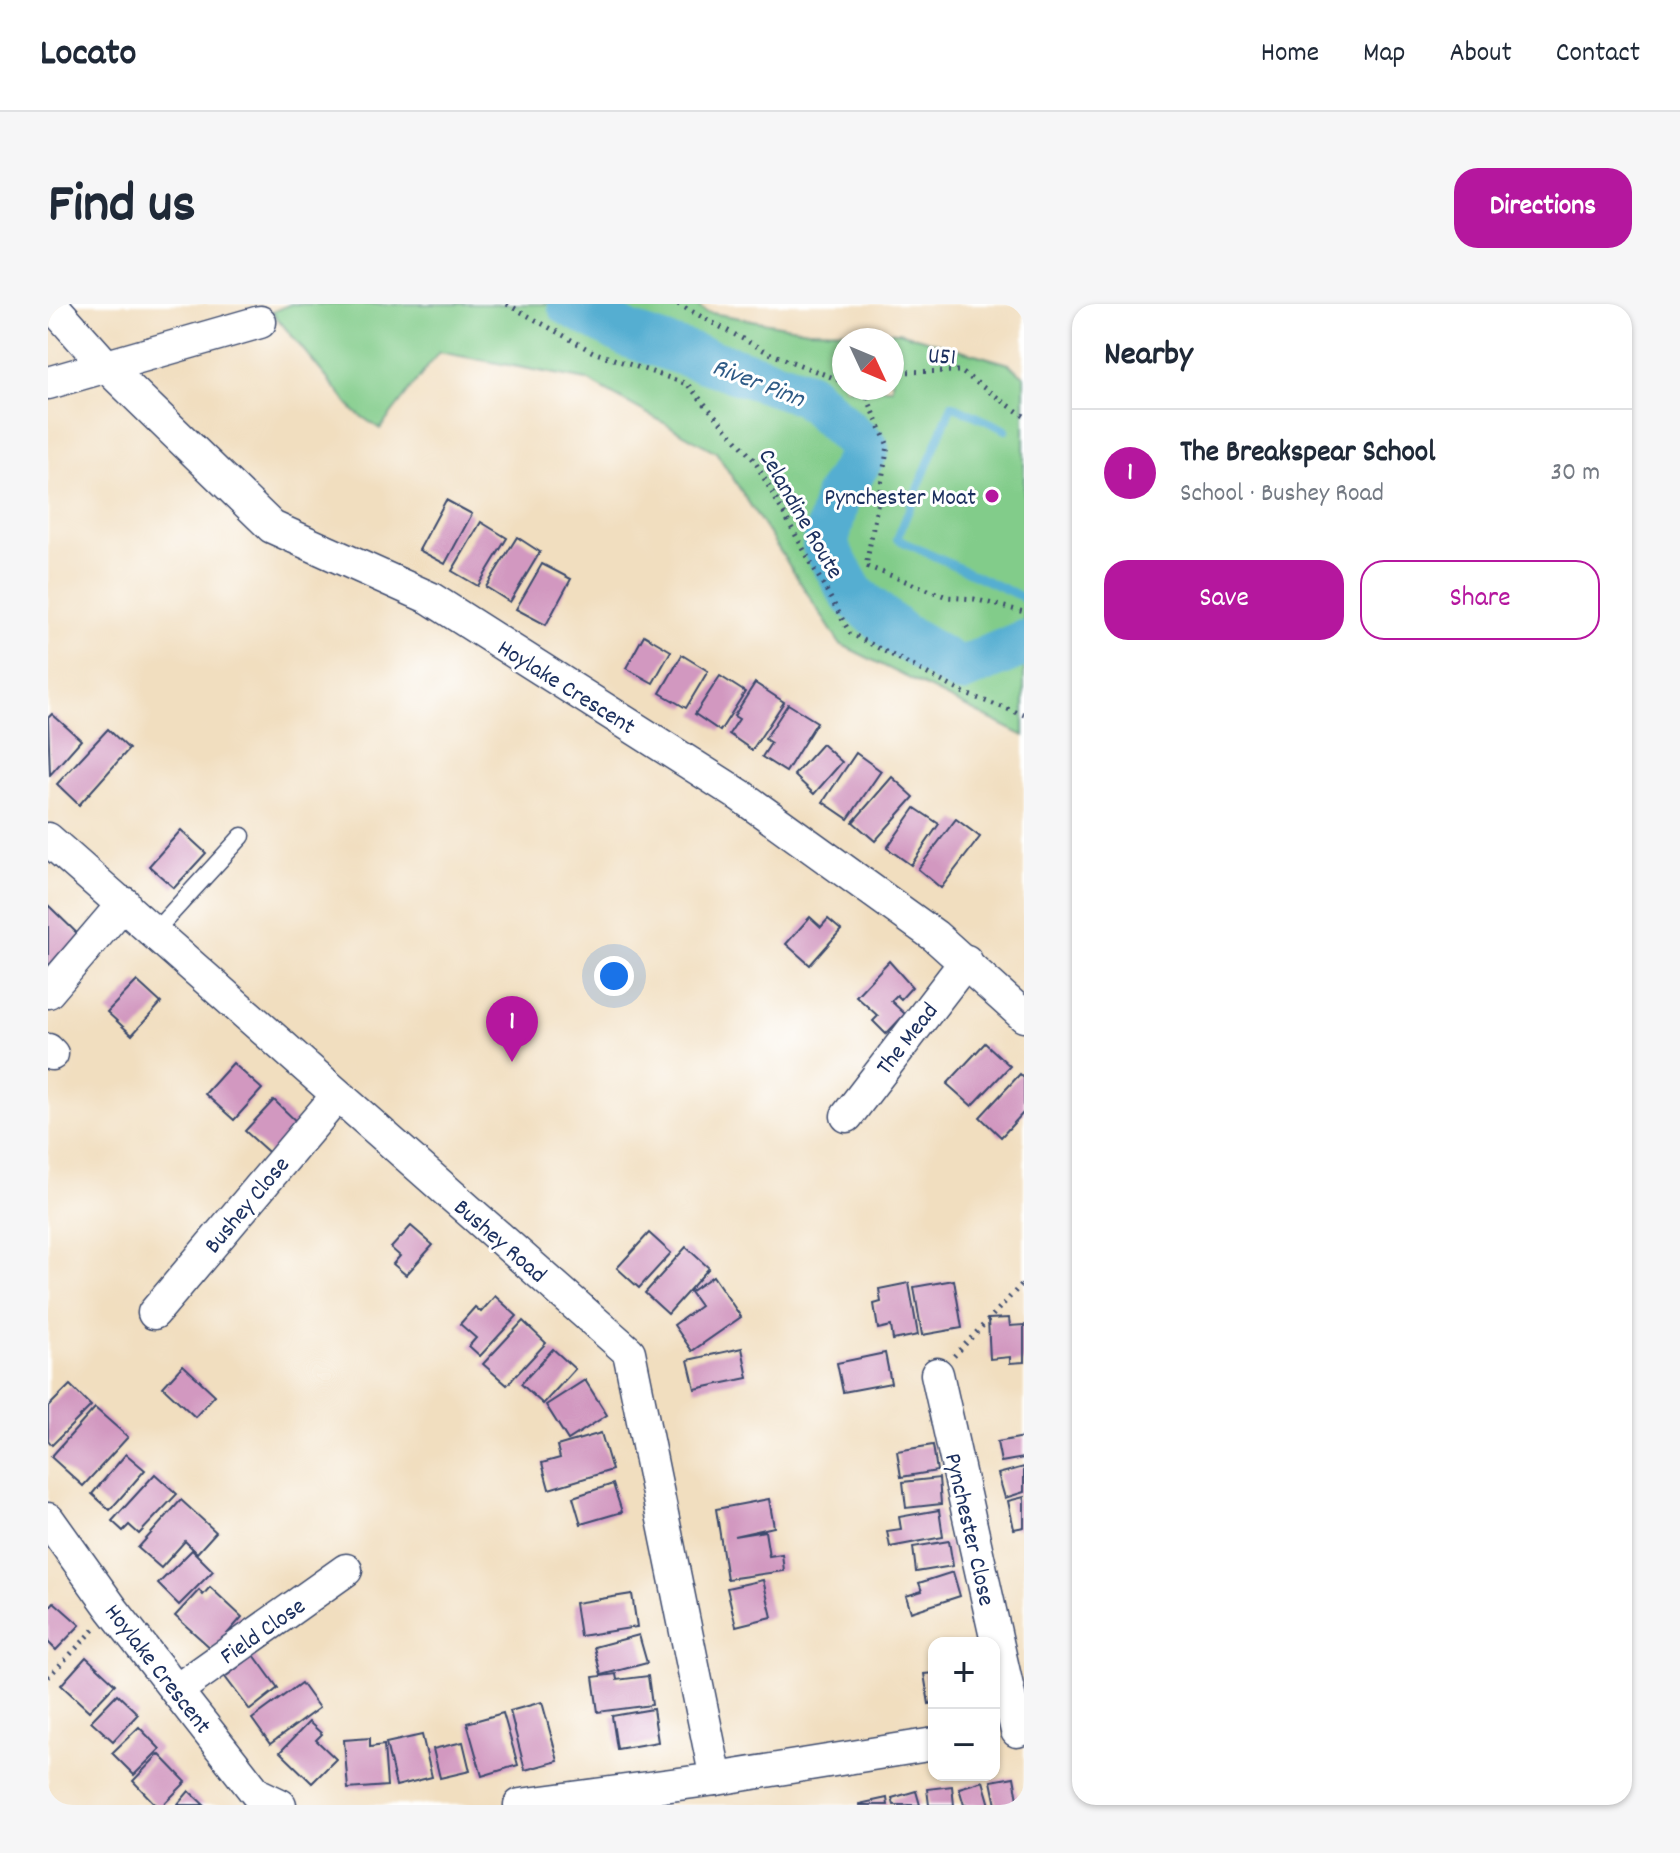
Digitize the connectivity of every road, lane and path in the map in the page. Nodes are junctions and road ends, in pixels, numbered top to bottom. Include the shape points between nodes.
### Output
1 (51, 304) edge
2 (507, 304) edge
3 (678, 304) edge
4 (260, 322) dead end
5 (107, 367) junction
6 (904, 372) edge
7 (832, 377) edge
8 (48, 383) edge
9 (869, 400) edge
10 (1024, 416) edge
11 (1024, 612) edge
12 (1024, 715) edge
13 (242, 836) dead end
14 (48, 839) edge
15 (124, 903) junction
16 (155, 931) junction
17 (966, 961) junction
18 (48, 992) edge
19 (1024, 1016) edge
20 (337, 1096) junction
21 (847, 1116) dead end
22 (1024, 1282) edge
23 (154, 1313) dead end
24 (937, 1374) joint
25 (48, 1519) edge
26 (346, 1570) dead end
27 (113, 1610) junction
28 (48, 1677) edge
29 (177, 1690) junction
30 (1012, 1731) edge
31 (928, 1745) edge
32 (716, 1779) junction
33 (280, 1805) edge
34 (520, 1805) edge

1 - 5 street, Hoylake Crescent
2 - 12 path, Celandine Route via 593,352 687,384 754,460 850,633 966,694
3 - 7 path via 769,353
4 - 5 street
5 - 8 street
5 - 17 street, Hoylake Crescent via 272,527 430,598 741,796
6 - 10 path, U51 via 960,371
9 - 11 path via 888,446 866,566 947,597
13 - 16 lane
14 - 15 street, Bushey Road
15 - 16 street, Bushey Road
15 - 18 street
16 - 20 street, Bushey Road
17 - 19 street, Hoylake Crescent
17 - 21 street, The Mead
20 - 23 street, Bushey Close
20 - 32 street, Bushey Road via 629,1352
22 - 24 path
24 - 30 street, Pynchester Close
25 - 27 street, Hoylake Crescent
26 - 29 street, Field Close
27 - 28 path
27 - 29 street, Hoylake Crescent
29 - 33 street, Hoylake Crescent via 257,1794
31 - 32 street
32 - 34 street

